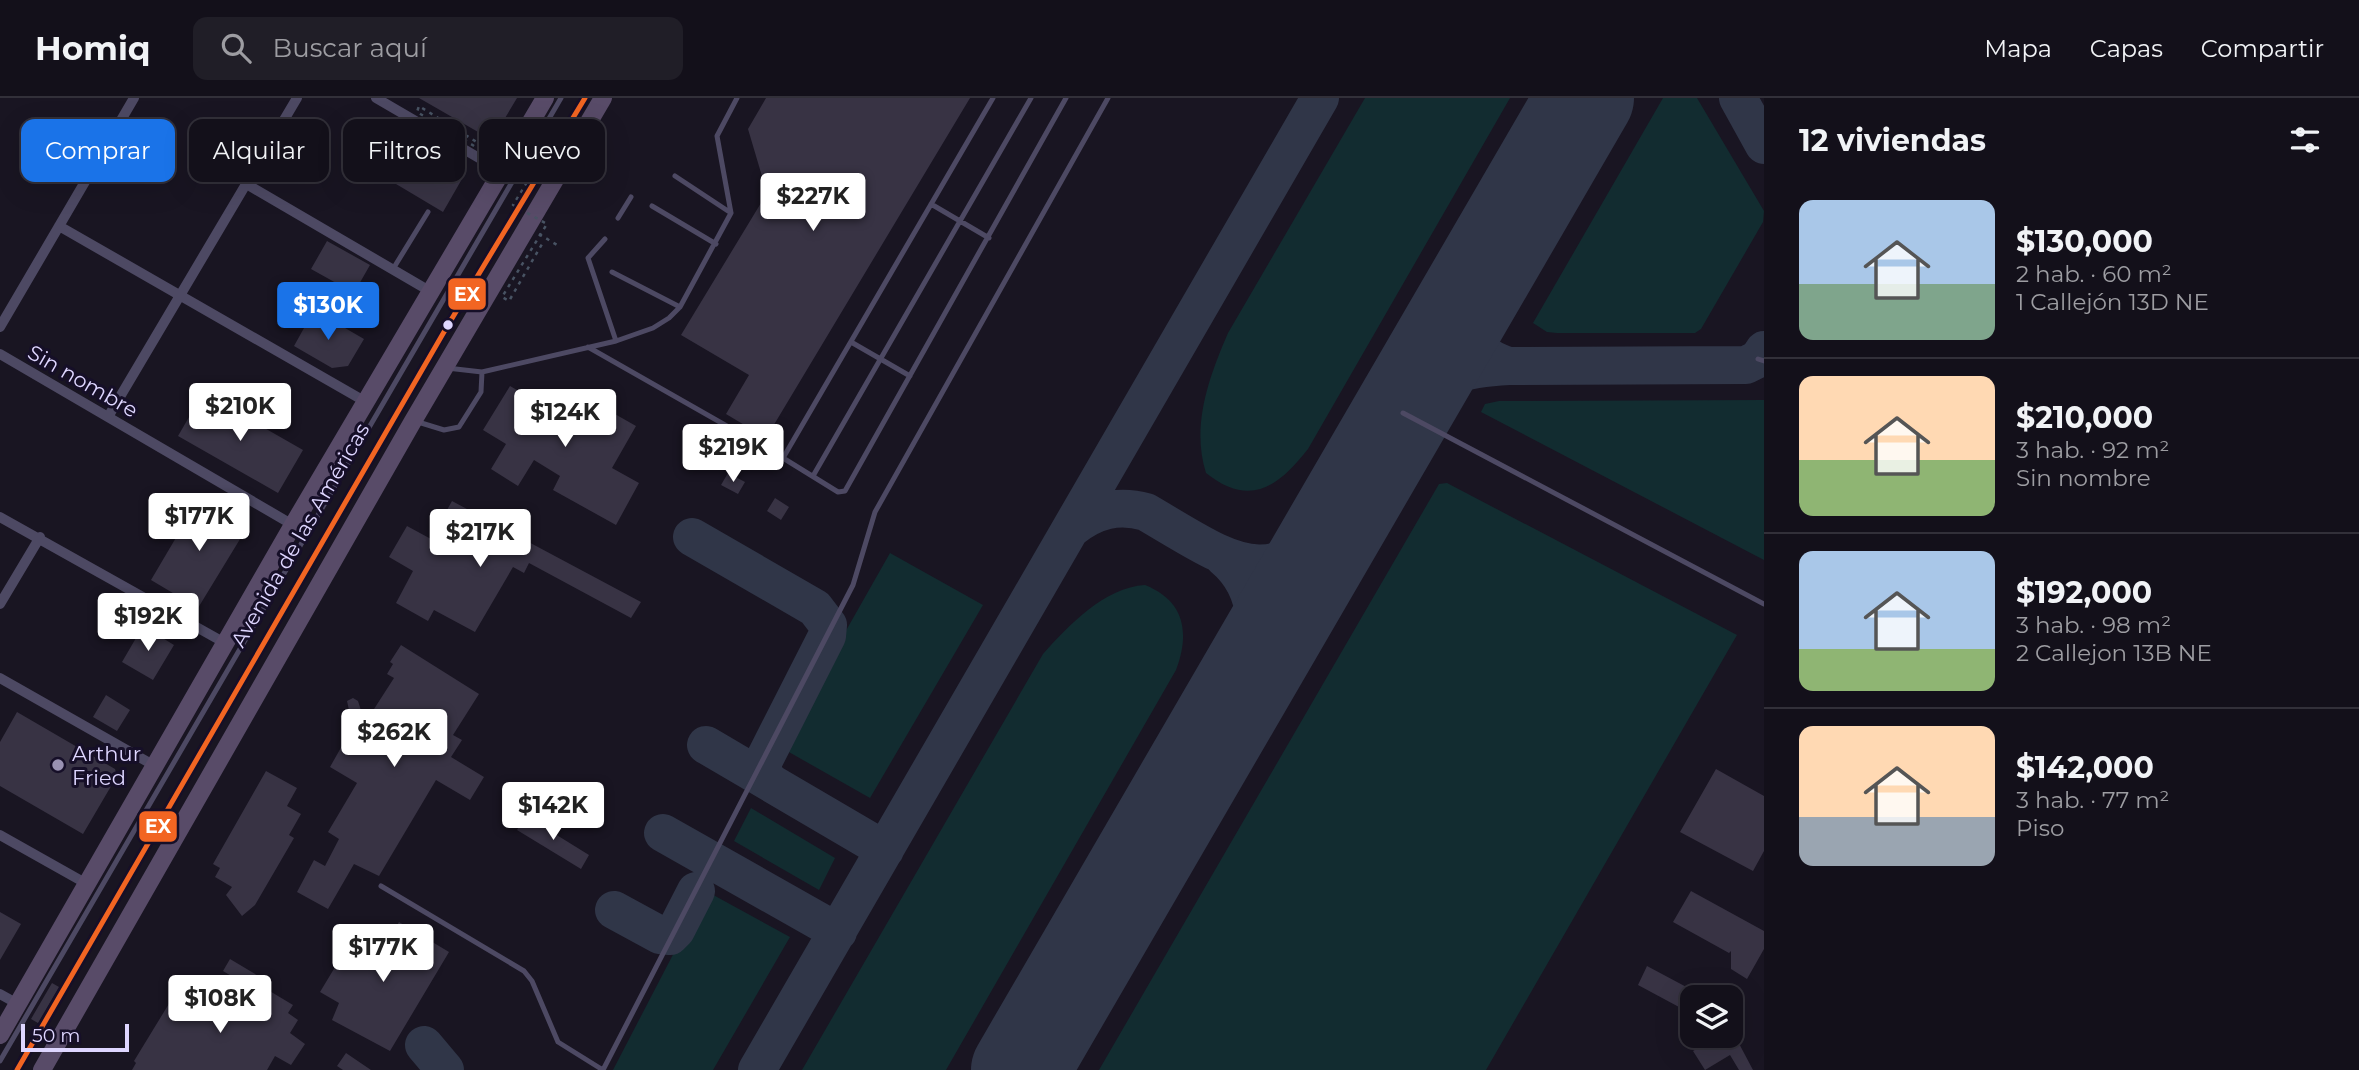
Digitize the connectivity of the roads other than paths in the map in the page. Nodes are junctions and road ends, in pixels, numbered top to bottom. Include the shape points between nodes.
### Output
1 (297, 98) edge
2 (376, 98) edge
3 (545, 98) edge
4 (561, 98) edge
5 (585, 98) edge
6 (603, 98) edge
7 (737, 98) edge
8 (993, 98) edge
9 (1031, 98) edge
10 (1066, 98) edge
11 (1108, 98) edge
12 (130, 100) edge
13 (531, 119) edge
14 (479, 155) edge
15 (675, 176) dead end
16 (491, 182) edge
17 (248, 185) junction
18 (631, 197) dead end
19 (931, 204) junction
20 (652, 206) dead end
21 (428, 212) dead end
22 (731, 213) junction
23 (618, 218) dead end
24 (960, 221) junction
25 (59, 226) junction
26 (989, 238) junction
27 (605, 239) dead end
28 (716, 244) junction
29 (393, 269) junction
30 (612, 272) dead end
31 (433, 293) junction
32 (179, 296) junction
33 (680, 307) junction
34 (0, 327) edge
35 (616, 341) junction
36 (851, 342) junction
37 (588, 347) junction
38 (0, 354) edge
39 (881, 359) junction
40 (444, 368) junction
41 (482, 372) junction
42 (910, 376) junction
43 (366, 402) junction
44 (1403, 413) dead end
45 (108, 417) junction
46 (413, 421) junction
47 (783, 458) junction
48 (813, 476) junction
49 (0, 517) edge
50 (293, 525) junction
51 (40, 537) junction
52 (0, 604) edge
53 (1764, 604) edge
54 (225, 642) junction
55 (0, 678) edge
56 (155, 766) junction
57 (0, 835) edge
58 (87, 884) junction
59 (381, 886) dead end
60 (0, 994) edge
61 (18, 1003) junction
62 (0, 1035) edge
63 (0, 1061) edge
64 (17, 1070) edge
65 (42, 1070) edge
66 (603, 1070) edge

1 - 17 street
2 - 14 street
3 - 13 main road, Avenida de las Américas
4 - 63 lane, Avenida de las Américas
5 - 64 lane, Avenida de las Américas via 448,325
6 - 40 main road, Avenida de las Américas
7 - 22 lane via 717,136
8 - 19 lane
9 - 24 lane
10 - 26 lane
11 - 66 lane via 875,512 853,585
12 - 25 street
15 - 22 lane
16 - 31 main road, Avenida de las Américas
17 - 29 street
17 - 32 street
18 - 23 lane
19 - 24 lane
19 - 36 lane
20 - 28 lane
21 - 29 lane
22 - 28 lane
24 - 26 lane
24 - 39 lane
25 - 32 street
25 - 34 street
26 - 42 lane
27 - 35 lane via 588,258
28 - 33 lane
29 - 31 street
30 - 33 lane
31 - 43 main road, Avenida de las Américas
32 - 43 street
32 - 45 street
33 - 35 lane via 670,318
35 - 37 lane
36 - 39 lane
36 - 47 lane
37 - 41 lane
37 - 47 lane
38 - 45 street, Sin nombre
39 - 42 lane
39 - 48 lane
40 - 41 lane
40 - 46 main road, Avenida de las Américas
41 - 46 lane via 481,393 459,428 443,430
42 - 48 lane via 845,491 838,492
43 - 50 main road, Avenida de las Américas
44 - 53 lane
45 - 50 street, Sin nombre
46 - 65 main road, Avenida de las Américas
47 - 48 lane
49 - 51 street
50 - 54 main road, Avenida de las Américas
51 - 52 street
51 - 54 street
54 - 56 main road, Avenida de las Américas
55 - 56 street
56 - 58 main road, Avenida de las Américas
57 - 58 street
58 - 61 main road, Avenida de las Américas
59 - 66 lane via 524,971 558,1042
60 - 61 street
61 - 62 main road, Avenida de las Américas

